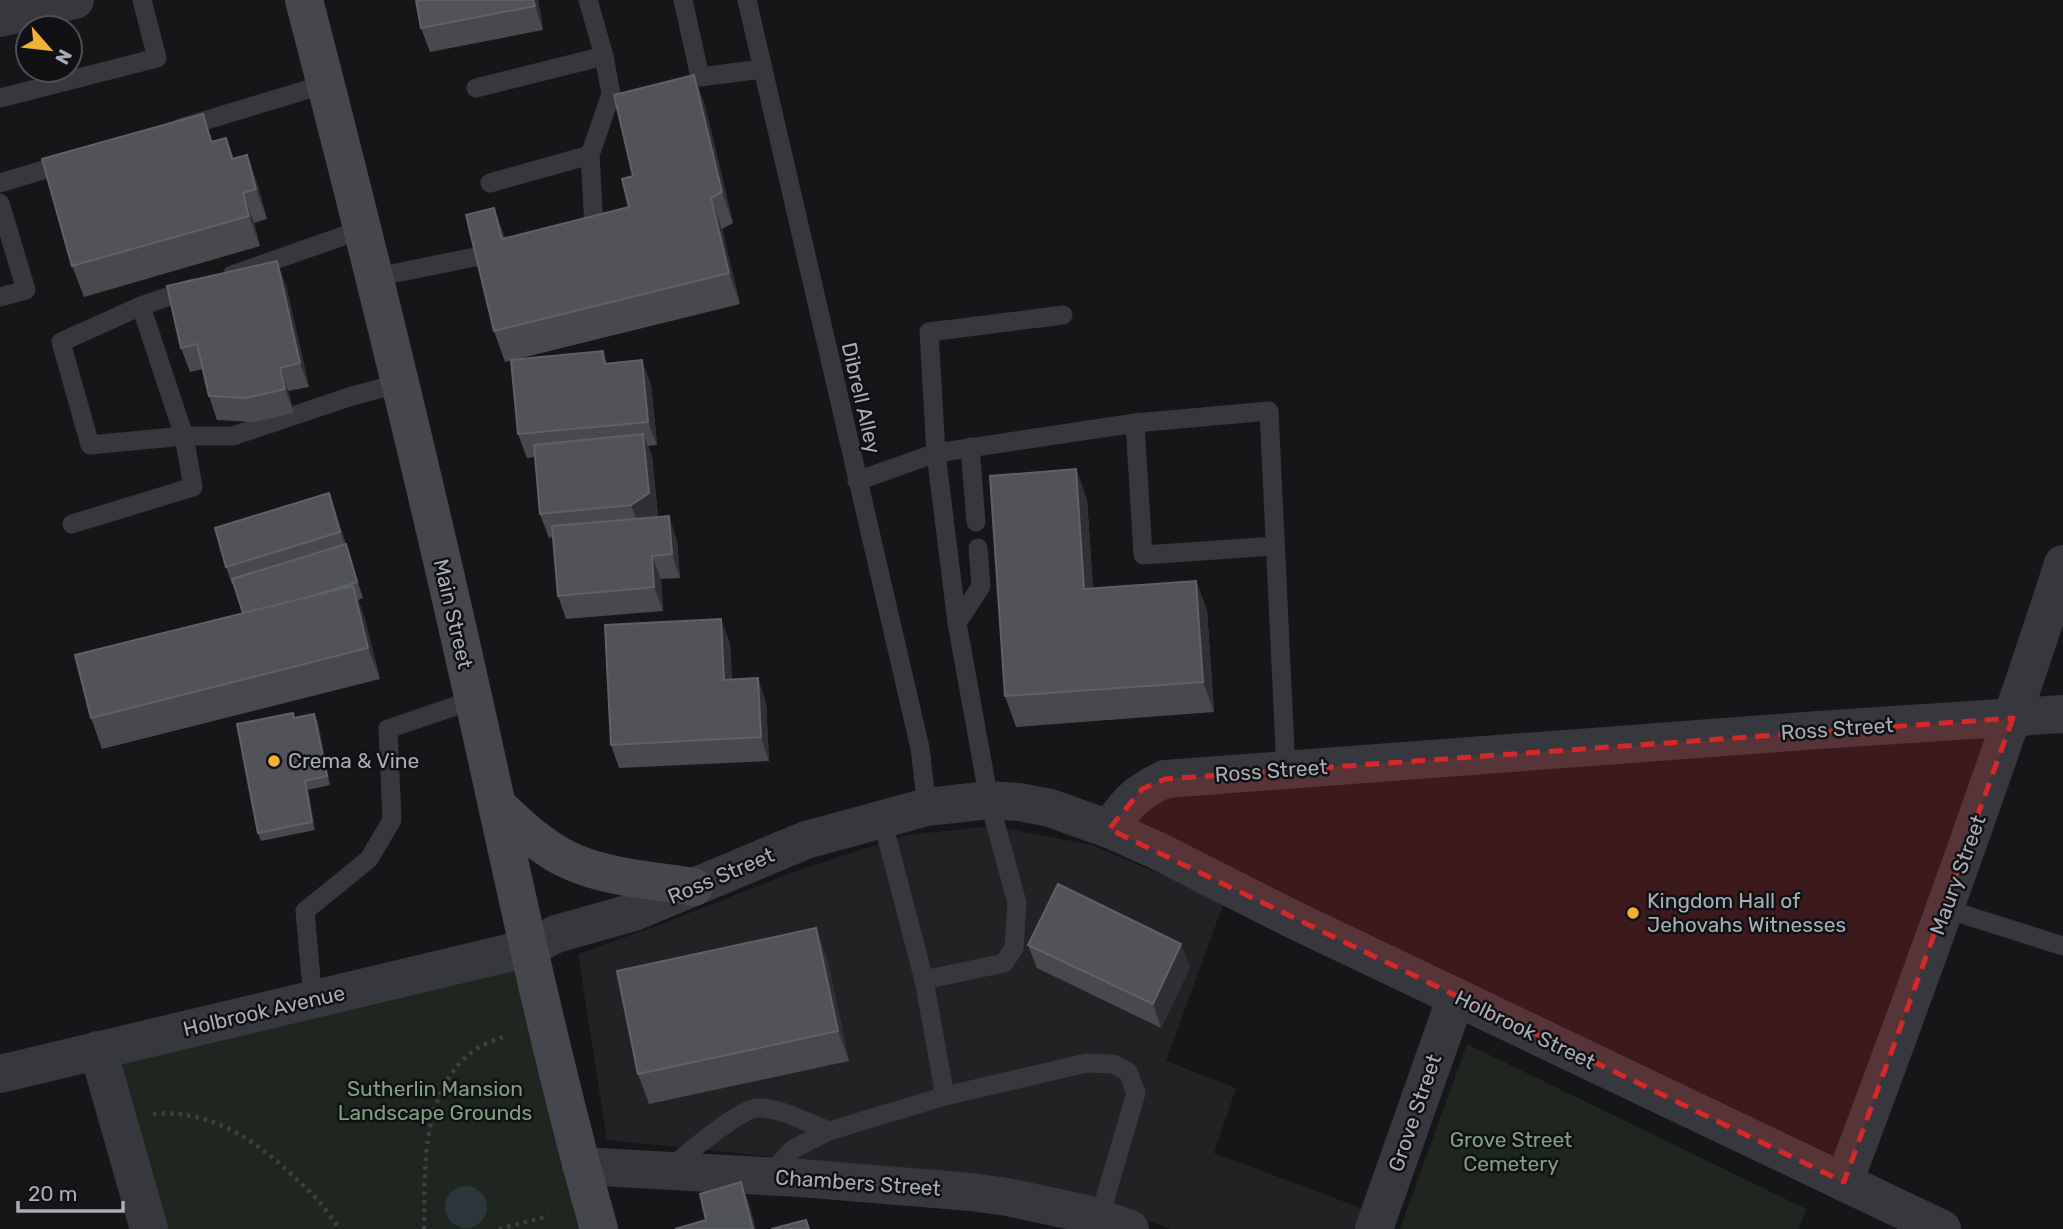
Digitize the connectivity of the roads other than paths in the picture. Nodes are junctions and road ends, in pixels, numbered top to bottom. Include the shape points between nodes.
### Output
1 (75, 0) edge
2 (142, 0) edge
3 (304, 0) edge
4 (588, 0) edge
5 (682, 0) edge
6 (747, 0) edge
7 (0, 18) edge
8 (604, 56) junction
9 (762, 69) junction
10 (326, 83) junction
11 (476, 88) dead end
12 (0, 98) edge
13 (158, 135) edge
14 (92, 155) edge
15 (590, 155) junction
16 (0, 183) edge
17 (490, 183) dead end
18 (0, 203) edge
19 (363, 229) junction
20 (557, 236) edge
21 (480, 256) edge
22 (376, 277) junction
23 (0, 297) edge
24 (141, 306) junction
25 (1063, 315) dead end
26 (400, 383) junction
27 (1135, 422) junction
28 (184, 436) junction
29 (970, 447) junction
30 (936, 453) junction
31 (857, 481) junction
32 (975, 522) dead end
33 (72, 524) dead end
34 (1275, 546) junction
35 (978, 548) dead end
36 (2063, 564) edge
37 (957, 623) junction
38 (473, 700) junction
39 (2063, 714) edge
40 (2013, 718) junction
41 (1286, 770) junction
42 (989, 800) junction
43 (497, 805) junction
44 (927, 807) junction
45 (882, 819) junction
46 (1109, 829) junction
47 (694, 887) junction
48 (1946, 909) junction
49 (2063, 946) edge
50 (529, 948) junction
51 (924, 980) junction
52 (1456, 997) junction
53 (313, 1000) junction
54 (98, 1051) junction
55 (0, 1074) edge
56 (945, 1096) junction
57 (829, 1131) junction
58 (581, 1166) junction
59 (667, 1170) junction
60 (768, 1176) junction
61 (1844, 1182) junction
62 (1114, 1224) edge
63 (149, 1229) edge
64 (598, 1229) edge
65 (1374, 1229) edge
66 (1942, 1229) edge

1 - 7 street
2 - 12 lane via 157,58
3 - 10 main road, Main Street
4 - 8 lane
5 - 9 lane via 700,77
6 - 9 lane, Dibrell Alley
8 - 11 lane
8 - 15 lane via 611,94
9 - 31 lane, Dibrell Alley
10 - 13 lane
10 - 19 main road, Main Street
14 - 16 lane
15 - 17 lane
15 - 20 lane via 594,226
18 - 23 lane via 26,290
19 - 22 main road, Main Street
19 - 24 lane
21 - 22 lane
22 - 26 main road, Main Street
24 - 28 lane
24 - 28 lane via 61,342 90,445
25 - 30 lane via 929,332
26 - 28 lane via 233,436
26 - 38 main road, Main Street
27 - 29 lane
27 - 34 lane via 1143,555
27 - 34 lane via 1269,411
28 - 33 lane via 193,487
29 - 30 lane
29 - 32 lane
30 - 31 lane
30 - 37 lane
31 - 44 lane, Dibrell Alley via 920,748
34 - 41 lane
35 - 37 lane via 981,586
36 - 40 street, Maury Street
37 - 42 lane
38 - 43 main road, Main Street
38 - 53 lane via 388,729 392,820 369,859 305,911
39 - 40 street, Ross Street
40 - 41 street, Ross Street
40 - 48 street, Maury Street
41 - 46 street, Ross Street via 1165,779 1142,789
42 - 44 street, Ross Street
42 - 46 street, Ross Street via 1050,808
42 - 51 lane via 1017,903 1014,948 1004,963
43 - 47 main road via 565,859 605,872
43 - 50 main road, Main Street
44 - 45 street, Ross Street
45 - 47 street, Ross Street via 806,840
45 - 51 lane
46 - 52 street, Holbrook Street
47 - 50 street, Ross Street via 634,912 555,934
48 - 49 lane
48 - 61 street, Maury Street
50 - 53 street, Holbrook Avenue
50 - 58 main road, Main Street
51 - 56 lane
52 - 61 street, Holbrook Street
52 - 65 street, Grove Street
53 - 54 street, Holbrook Avenue
54 - 55 street, Holbrook Avenue
54 - 63 street
56 - 57 lane
56 - 62 lane via 1086,1063 1113,1064 1128,1072 1136,1093
57 - 59 lane via 756,1108 725,1124
57 - 60 lane via 793,1149
58 - 59 street, Chambers Street
58 - 64 main road, Main Street
59 - 60 street, Chambers Street
60 - 62 street, Chambers Street via 971,1192
61 - 66 street, Holbrook Street

